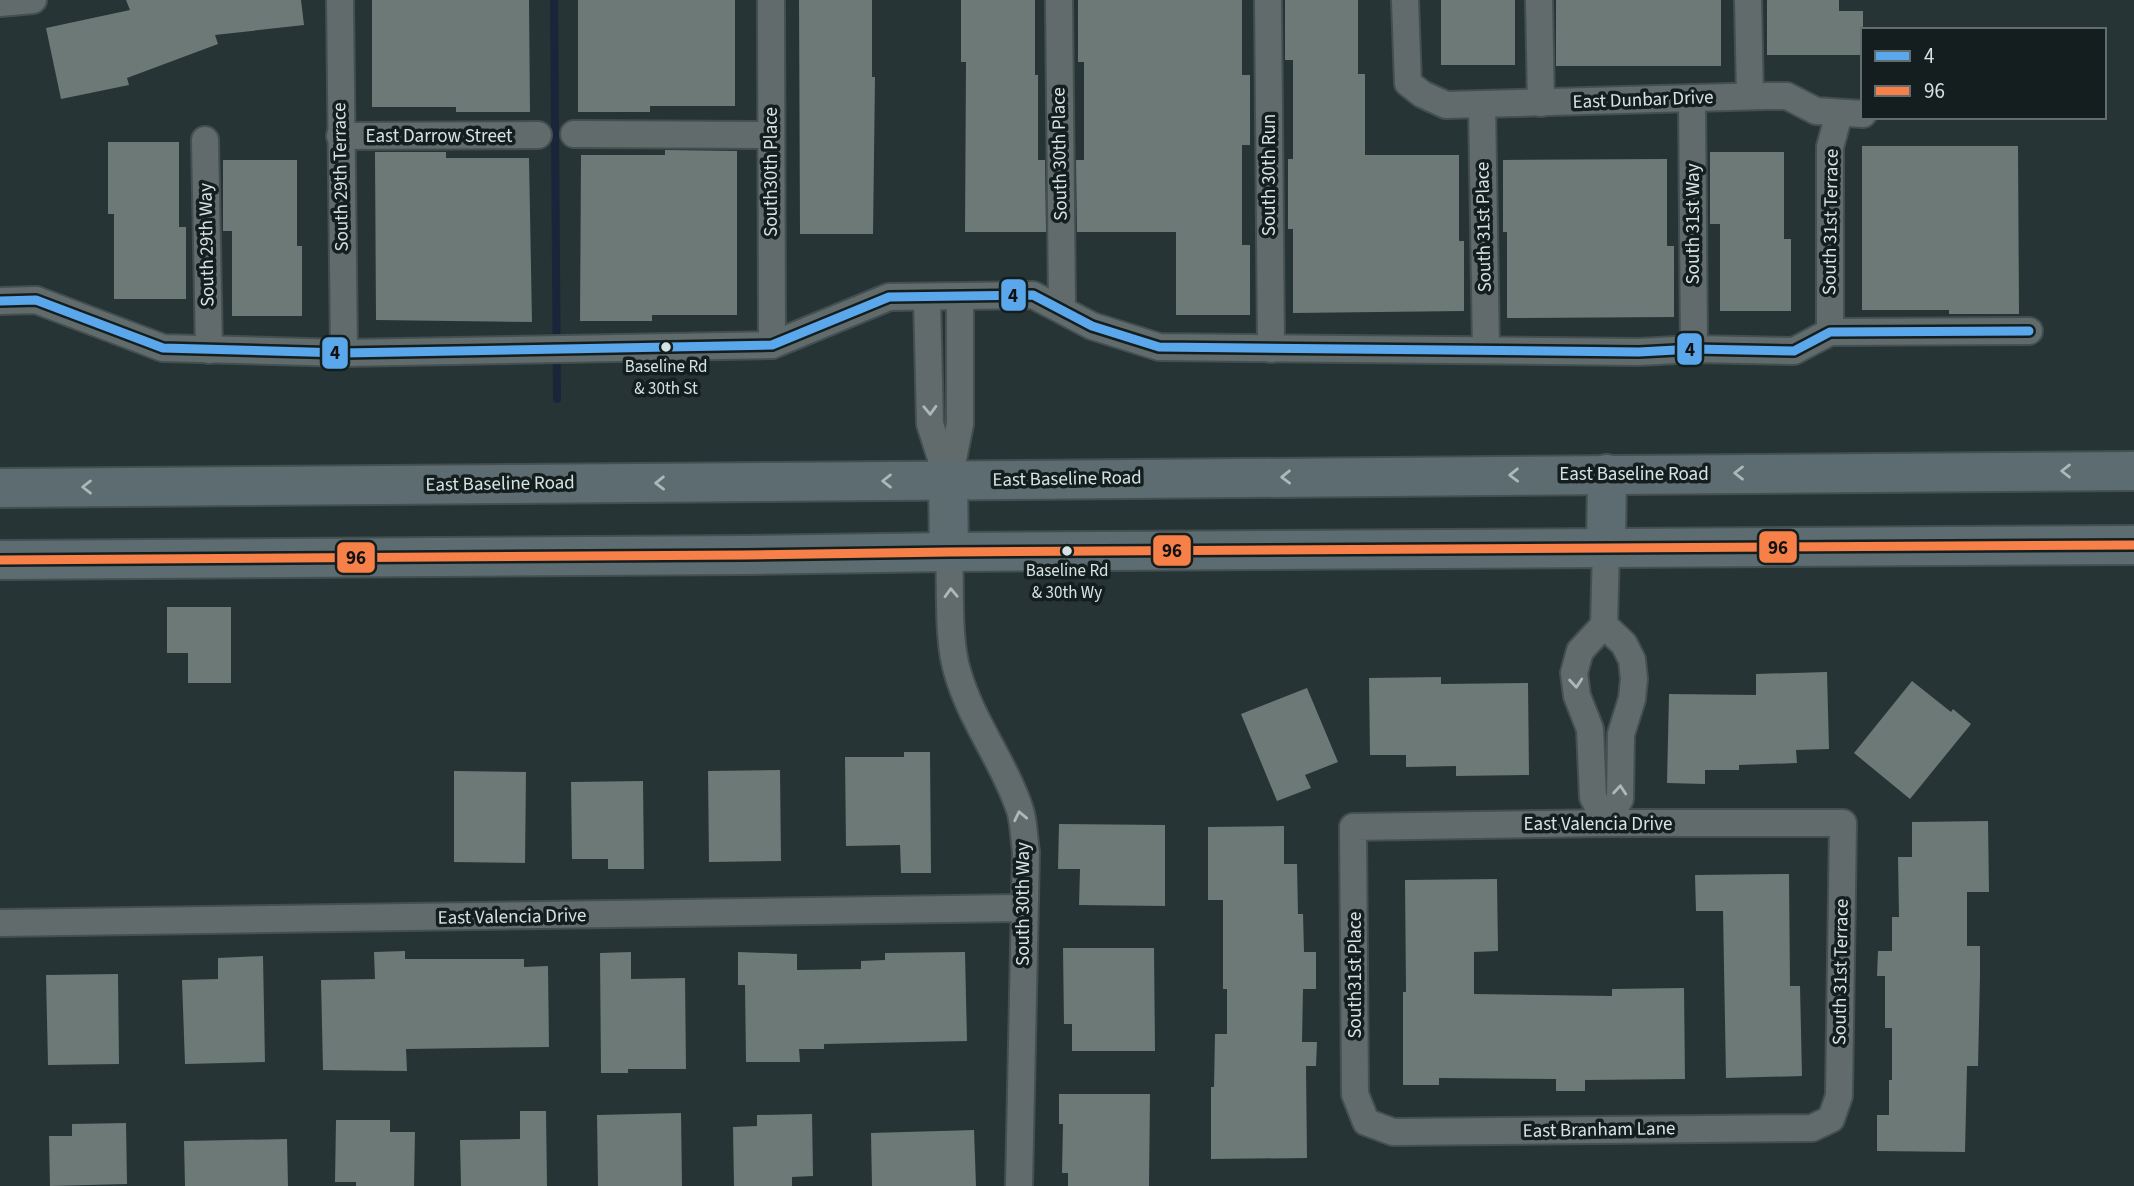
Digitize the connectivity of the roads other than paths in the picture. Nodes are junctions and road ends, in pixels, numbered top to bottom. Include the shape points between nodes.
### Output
1 (33, 0) edge
2 (340, 0) edge
3 (771, 0) edge
4 (1059, 0) edge
5 (1268, 0) edge
6 (1405, 0) edge
7 (1539, 0) edge
8 (1748, 0) edge
9 (0, 3) edge
10 (1750, 96) junction
11 (1692, 98) junction
12 (1541, 103) junction
13 (1482, 104) junction
14 (1851, 114) edge
15 (574, 134) dead end
16 (538, 135) dead end
17 (771, 135) junction
18 (341, 136) junction
19 (205, 140) dead end
20 (927, 297) junction
21 (960, 297) junction
22 (0, 301) edge
23 (1062, 308) junction
24 (2029, 331) dead end
25 (1830, 332) junction
26 (772, 345) junction
27 (1271, 349) junction
28 (1694, 349) junction
29 (209, 350) junction
30 (1486, 350) junction
31 (344, 353) junction
32 (960, 367) junction
33 (929, 368) junction
34 (2134, 471) edge
35 (1607, 474) junction
36 (948, 480) junction
37 (0, 488) edge
38 (2134, 545) edge
39 (1606, 548) junction
40 (949, 552) junction
41 (0, 560) edge
42 (1604, 625) junction
43 (1605, 823) junction
44 (1843, 823) joint
45 (1353, 827) joint
46 (1024, 908) junction
47 (0, 923) edge
48 (1831, 1119) joint
49 (1366, 1122) joint
50 (1019, 1186) edge

1 - 9 street
2 - 18 street, South 29th Terrace
3 - 17 street, South30th Place
4 - 23 street, South 30th Place
5 - 27 street, South 30th Run
6 - 13 street, East Dunbar Drive via 1408,83 1446,105
7 - 12 street
8 - 10 street
10 - 11 street, East Dunbar Drive
10 - 14 street, East Dunbar Drive via 1787,96 1816,111
11 - 12 street, East Dunbar Drive
11 - 28 street, South 31st Way
12 - 13 street, East Dunbar Drive
13 - 30 street, South 31st Place
14 - 25 street, South 31st Terrace via 1830,147
15 - 17 street
16 - 18 street, East Darrow Street
17 - 26 street, South30th Place
18 - 31 street, South 29th Terrace
19 - 29 street, South 29th Way
20 - 21 street
20 - 26 street via 889,297
20 - 33 street
21 - 23 street via 1033,295
21 - 32 street
22 - 29 street via 36,300 163,348
23 - 27 street via 1092,326 1159,346
24 - 25 street
25 - 28 street via 1794,351
26 - 31 street
27 - 30 street
28 - 30 street
29 - 31 street
32 - 33 street
32 - 36 street via 960,424
33 -> 36 street via 930,424
34 -> 35 main road, East Baseline Road
35 -> 36 main road, East Baseline Road
35 - 39 main road
36 -> 37 main road, East Baseline Road
36 - 40 main road
38 - 39 main road
39 - 40 main road
39 - 42 street
40 - 41 main road
46 -> 40 street, South 30th Way via 1026,852 1020,812 957,672
42 -> 43 street via 1580,651 1574,673 1590,729 1593,797
43 -> 42 street via 1620,799 1621,734 1634,679 1624,644
43 - 44 street, East Valencia Drive
43 - 45 street, East Valencia Drive
44 - 48 street, South 31st Terrace via 1839,1096
45 - 49 street, South31st Place via 1355,1094
46 - 47 street, East Valencia Drive
46 - 50 street, South 30th Way
48 - 49 street, East Branham Lane via 1812,1128 1420,1132 1393,1132

